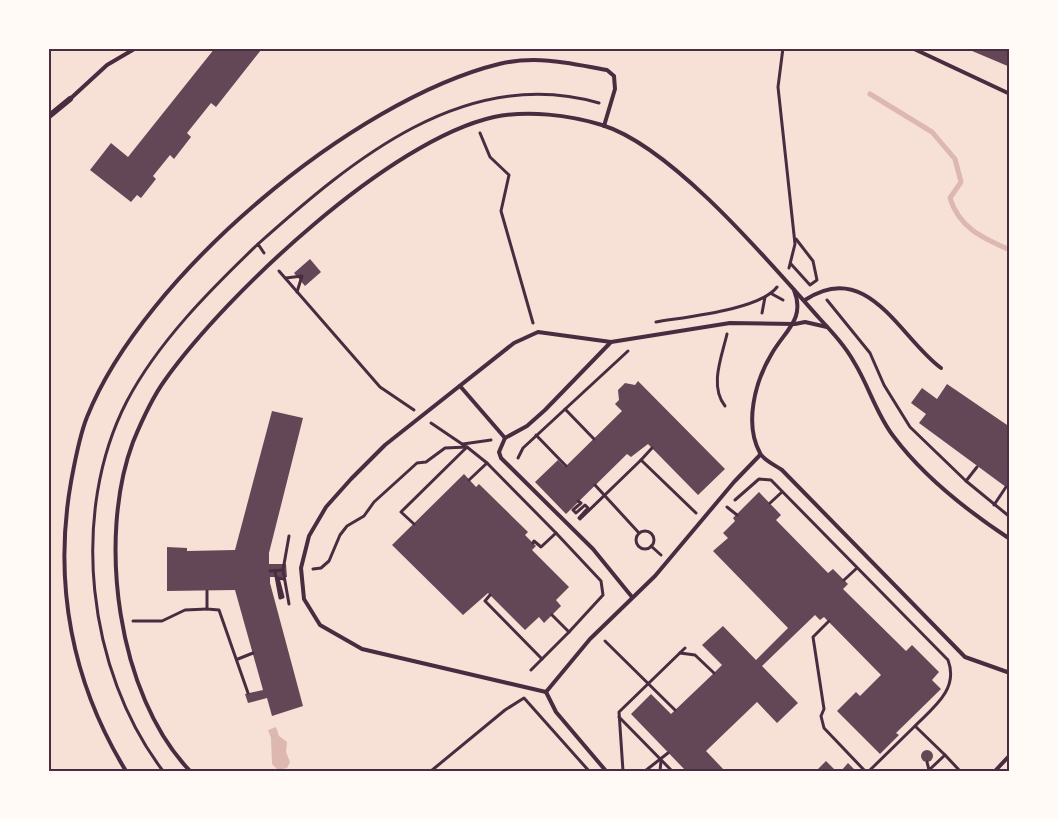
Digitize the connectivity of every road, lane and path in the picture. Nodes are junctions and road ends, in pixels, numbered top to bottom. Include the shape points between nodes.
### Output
1 (136, 48) edge
2 (783, 48) edge
3 (912, 48) edge
4 (1010, 93) edge
5 (70, 99) joint
6 (48, 117) edge
7 (604, 126) junction
8 (479, 132) dead end
9 (795, 237) junction
10 (264, 253) dead end
11 (791, 264) junction
12 (789, 268) dead end
13 (278, 269) dead end
14 (286, 278) junction
15 (778, 286) dead end
16 (793, 287) junction
17 (297, 292) junction
18 (772, 294) junction
19 (765, 297) junction
20 (823, 297) dead end
21 (783, 300) dead end
22 (805, 300) junction
23 (761, 322) junction
24 (795, 324) junction
25 (828, 327) junction
26 (536, 333) junction
27 (648, 336) junction
28 (727, 336) dead end
29 (611, 342) junction
30 (628, 350) dead end
31 (941, 368) dead end
32 (460, 386) junction
33 (725, 406) dead end
34 (565, 409) junction
35 (414, 410) dead end
36 (429, 421) dead end
37 (536, 435) junction
38 (505, 438) junction
39 (594, 439) dead end
40 (463, 444) junction
41 (467, 447) junction
42 (652, 448) dead end
43 (760, 455) junction
44 (518, 458) dead end
45 (641, 460) junction
46 (487, 463) junction
47 (566, 466) dead end
48 (978, 466) dead end
49 (470, 480) dead end
50 (966, 481) junction
51 (595, 485) dead end
52 (1006, 488) dead end
53 (782, 492) junction
54 (605, 495) junction
55 (578, 501) dead end
56 (770, 503) dead end
57 (994, 505) junction
58 (737, 515) dead end
59 (1010, 517) edge
60 (704, 520) junction
61 (414, 524) dead end
62 (555, 533) junction
63 (639, 533) junction
64 (289, 536) dead end
65 (1010, 539) edge
66 (533, 543) dead end
67 (857, 568) junction
68 (309, 569) dead end
69 (284, 570) junction
70 (284, 579) junction
71 (844, 580) dead end
72 (207, 591) dead end
73 (490, 595) dead end
74 (632, 597) junction
75 (289, 604) dead end
76 (207, 609) junction
77 (552, 615) dead end
78 (133, 621) dead end
79 (829, 621) dead end
80 (569, 632) junction
81 (605, 641) dead end
82 (685, 648) dead end
83 (253, 653) dead end
84 (680, 653) junction
85 (238, 659) junction
86 (542, 659) junction
87 (531, 670) dead end
88 (714, 673) dead end
89 (1010, 674) edge
90 (648, 683) junction
91 (546, 692) junction
92 (248, 693) dead end
93 (675, 710) dead end
94 (619, 717) junction
95 (915, 726) junction
96 (668, 753) dead end
97 (945, 755) junction
98 (1010, 755) edge
99 (661, 759) junction
100 (927, 762) dead end
101 (126, 771) edge
102 (163, 771) edge
103 (190, 771) edge
104 (430, 771) edge
105 (589, 771) edge
106 (606, 771) edge
107 (623, 771) edge
108 (645, 771) edge
109 (660, 771) edge
110 (672, 771) edge
111 (867, 771) edge
112 (929, 771) edge
113 (960, 771) edge
114 (995, 771) edge

1 - 5 lane via 107,65
2 - 9 path via 778,87
3 - 4 lane
5 - 6 street
7 - 16 lane via 654,154 686,179
7 - 101 lane via 615,89 614,76 606,70 548,59 500,64 432,87 354,128 283,181 186,272 132,337 110,369 87,418 68,499 63,559 66,612 80,673 92,708
7 - 103 lane via 549,116 497,116 448,133 413,152 314,225 272,262 231,302 165,380 132,444 123,477 116,512 115,578 122,622 140,687 163,736
8 - 26 path via 490,157 509,175 501,211
9 - 11 path
9 - 11 path via 813,261 817,280 810,285
10 - 102 path via 258,244 233,268 148,368 115,429 100,482 92,540 92,576 99,619 135,726
11 - 12 path
13 - 14 path
14 - 17 path
14 - 17 path via 302,276
15 - 18 path
16 - 22 lane
16 - 24 lane via 798,299
17 - 35 path via 380,387
18 - 19 path
18 - 21 path
19 - 23 path
19 - 27 path via 752,303 652,322
20 - 50 path via 870,353 910,428
22 - 25 lane
22 - 31 lane via 837,288 862,293 884,307
23 - 24 lane
23 - 27 lane
24 - 25 lane
24 - 43 lane via 771,354 754,400 752,430
25 - 65 lane via 854,362 873,405 894,438 928,473
26 - 29 lane
26 - 32 lane via 514,343
27 - 29 lane
28 - 33 path via 717,385
29 - 38 lane via 545,410
30 - 34 path
32 - 38 lane
32 - 91 lane via 385,445 326,507 309,536 301,568 304,599 320,626 362,649
34 - 37 path
34 - 39 path
36 - 40 path
37 - 44 path
37 - 47 path
38 - 40 path
38 - 74 lane via 499,452 501,458 593,549
40 - 41 path
41 - 46 path
41 - 61 path via 401,512
41 - 68 path via 445,448 426,462 417,463 364,516 347,526 329,561 321,568
42 - 45 path
43 - 60 lane
43 - 89 lane via 782,470 965,657
45 - 54 path
45 - 60 path
46 - 49 path
46 - 62 path
48 - 50 path
50 - 57 path
51 - 54 path
52 - 57 path
53 - 56 path
53 - 58 path via 771,480 759,479 727,507
53 - 67 path
54 - 55 path via 580,519 588,508 585,505 576,513 573,510 581,503
54 - 63 path
57 - 59 path
60 - 74 lane
62 - 66 path via 541,547
62 - 80 path via 601,581 604,590
63 - 63 path via 638,546 651,546 651,532
64 - 69 path
67 - 71 path
67 - 95 path via 948,660 952,671 944,697
69 - 70 path
69 - 70 path via 272,571 280,598 284,597 278,578
70 - 75 path
72 - 76 path
73 - 86 path via 485,600
74 - 91 lane
76 - 78 path via 185,610 162,621
76 - 85 path via 219,610 233,655
77 - 80 path
79 - 111 path via 813,637 824,728
80 - 86 path
81 - 90 path
82 - 84 path
83 - 85 path
84 - 88 path via 695,655
84 - 90 path
85 - 92 path
86 - 87 path
90 - 93 path
90 - 94 path via 619,712
91 - 106 lane via 556,712
94 - 99 path
94 - 107 path
95 - 97 path
95 - 111 path
96 - 99 path
97 - 112 path
97 - 113 path
98 - 114 lane
99 - 108 path
99 - 109 path
99 - 110 path
100 - 112 path
104 - 105 path via 524,698

